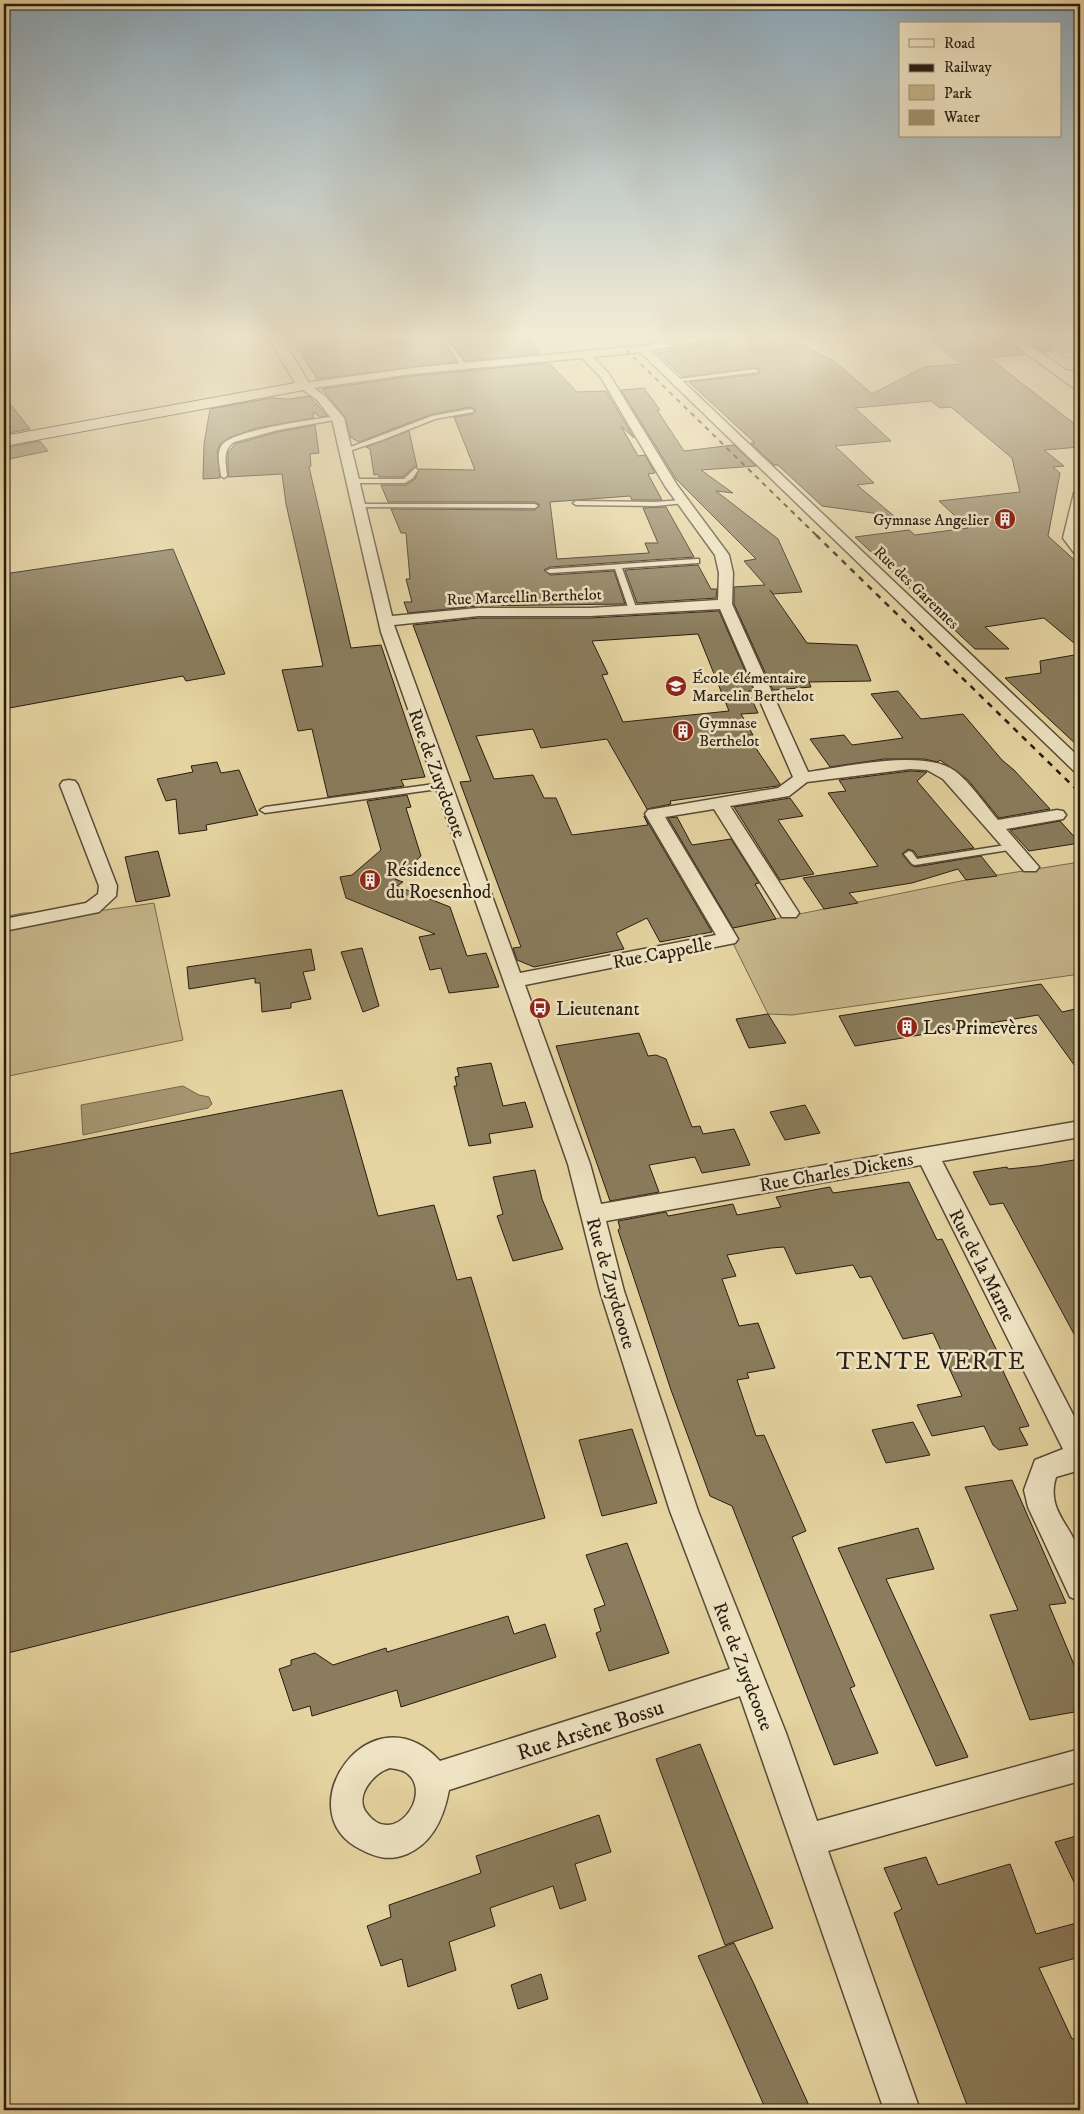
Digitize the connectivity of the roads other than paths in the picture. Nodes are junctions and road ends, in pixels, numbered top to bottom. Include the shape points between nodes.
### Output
1 (39, 435) edge
2 (253, 435) edge
3 (342, 435) edge
4 (391, 435) edge
5 (640, 435) edge
6 (732, 435) edge
7 (4, 441) edge
8 (346, 450) junction
9 (415, 470) dead end
10 (224, 476) dead end
11 (352, 481) junction
12 (1080, 494) edge
13 (683, 502) junction
14 (576, 503) dead end
15 (357, 506) junction
16 (535, 506) dead end
17 (1080, 551) edge
18 (696, 561) dead end
19 (618, 566) junction
20 (550, 571) dead end
21 (724, 604) junction
22 (633, 610) junction
23 (385, 621) junction
24 (1080, 767) edge
25 (802, 778) junction
26 (69, 785) dead end
27 (442, 786) junction
28 (719, 803) junction
29 (265, 810) dead end
30 (1057, 815) dead end
31 (994, 826) junction
32 (1012, 847) junction
33 (909, 854) dead end
34 (1030, 867) dead end
35 (789, 913) dead end
36 (4, 925) edge
37 (513, 981) junction
38 (1080, 1128) edge
39 (927, 1154) junction
40 (592, 1214) junction
41 (1080, 1457) edge
42 (1080, 1587) edge
43 (749, 1678) junction
44 (1080, 1765) edge
45 (431, 1780) dead end
46 (808, 1840) junction
47 (902, 2110) edge

1 - 7 street
2 - 10 lane via 229,442 224,448
3 - 8 street, Rue de Zuydcoote
4 - 8 lane
5 - 13 street
6 - 24 street, Rue des Garennes
8 - 11 street, Rue de Zuydcoote
9 - 11 lane via 405,481
11 - 15 street, Rue de Zuydcoote
12 - 17 street via 1070,538
13 - 14 lane
13 - 21 street via 724,558
15 - 16 lane
15 - 23 street, Rue de Zuydcoote
18 - 19 lane, Rue Marcellin Berthelot
19 - 20 lane, Rue Marcellin Berthelot
19 - 22 lane, Rue Marcellin Berthelot
21 - 22 street, Rue Marcellin Berthelot
21 - 25 street
22 - 23 street, Rue Marcellin Berthelot via 478,612
23 - 27 street, Rue de Zuydcoote
25 - 28 street via 782,792
25 - 31 street via 926,764 949,775
26 - 36 street via 108,893 92,908
27 - 29 lane
27 - 37 street, Rue de Zuydcoote
28 - 35 street
28 - 37 street, Rue Cappelle via 654,814 728,939
30 - 31 street
31 - 32 street
32 - 33 lane via 915,862
32 - 34 street
37 - 40 street, Rue de Zuydcoote via 579,1164
38 - 39 street, Rue Charles Dickens
39 - 40 street, Rue Charles Dickens
39 - 41 street, Rue de la Marne
40 - 43 street, Rue de Zuydcoote via 614,1299 675,1487
41 - 42 street, Rue de la Marne via 1045,1469 1038,1490 1042,1507
43 - 45 street, Rue Arsène Bossu
43 - 46 street, Rue de Zuydcoote
44 - 46 street
46 - 47 street, Rue de Zuydcoote

